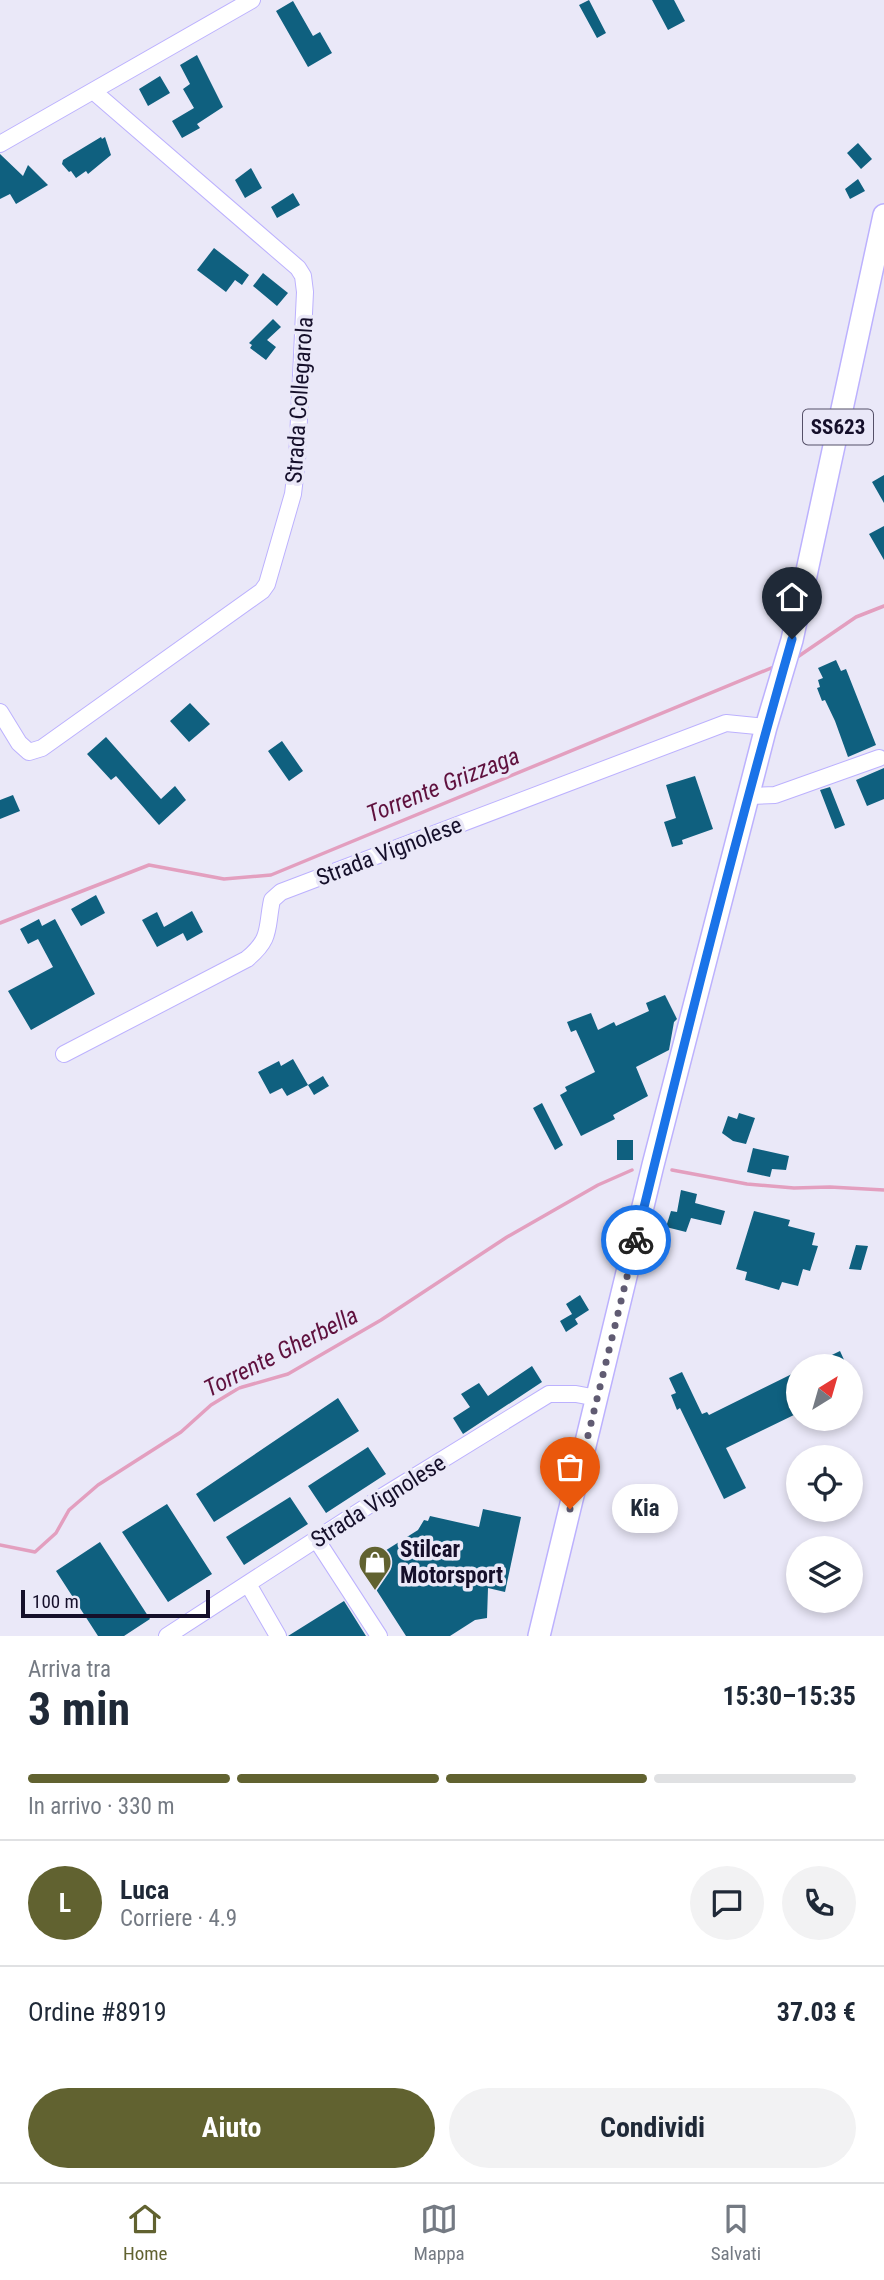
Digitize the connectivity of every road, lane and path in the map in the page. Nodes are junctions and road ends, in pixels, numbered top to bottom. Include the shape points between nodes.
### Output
1 (252, 0) edge
2 (93, 91) junction
3 (0, 144) edge
4 (884, 215) edge
5 (881, 242) edge
6 (0, 712) edge
7 (766, 727) junction
8 (878, 758) dead end
9 (749, 796) junction
10 (64, 1054) dead end
11 (597, 1398) junction
12 (316, 1539) junction
13 (248, 1584) junction
14 (167, 1636) edge
15 (278, 1636) edge
16 (379, 1636) edge
17 (539, 1636) edge

1 - 2 street
2 - 3 street
2 - 6 street, Strada Collegarola via 303,276 293,494 262,591 42,748 29,752
4 - 5 main road, SS623
5 - 7 main road, SS623 via 792,639
7 - 9 main road, SS623
7 - 10 street, Strada Vignolese via 726,723 281,892 272,900 264,943 247,959
8 - 9 street via 775,795
9 - 11 main road, SS623
11 - 12 street, Strada Vignolese via 549,1394
11 - 17 main road, SS623
12 - 13 street, Strada Vignolese
12 - 16 street
13 - 14 street, Strada Vignolese
13 - 15 street

